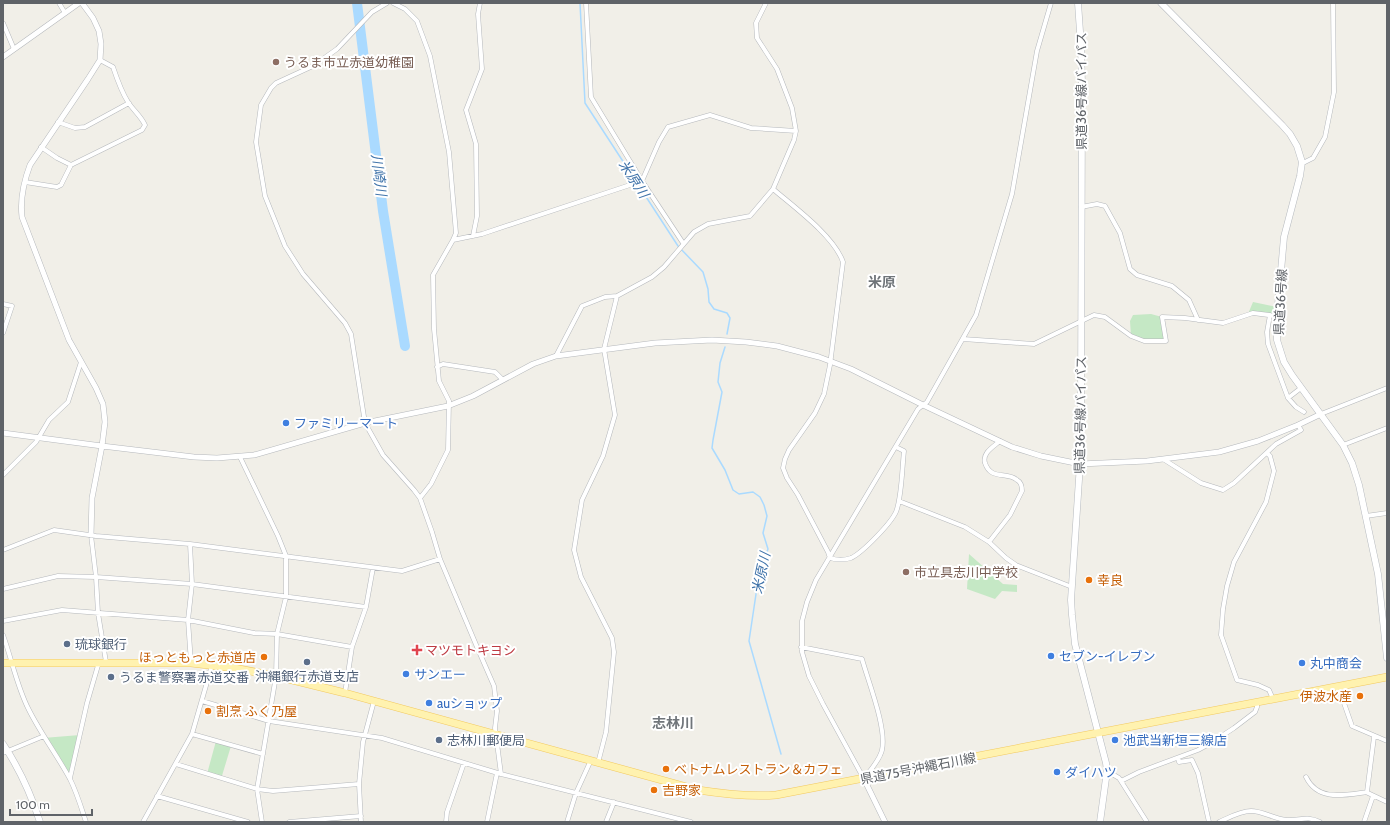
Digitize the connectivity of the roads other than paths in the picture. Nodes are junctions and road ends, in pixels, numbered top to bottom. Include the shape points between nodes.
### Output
1 (59, 3) edge
2 (81, 3) edge
3 (387, 3) edge
4 (393, 3) edge
5 (480, 3) edge
6 (586, 3) edge
7 (766, 3) edge
8 (1051, 3) edge
9 (1078, 3) edge
10 (1161, 3) edge
11 (1333, 3) edge
12 (65, 13) junction
13 (3, 23) edge
14 (14, 49) junction
15 (3, 57) edge
16 (100, 60) junction
17 (128, 103) junction
18 (58, 122) junction
19 (796, 131) junction
20 (41, 147) junction
21 (1302, 162) junction
22 (71, 165) junction
23 (25, 182) junction
24 (639, 182) junction
25 (773, 189) junction
26 (1081, 207) junction
27 (474, 236) junction
28 (454, 240) junction
29 (682, 246) junction
30 (617, 296) junction
31 (3, 304) edge
32 (1270, 315) junction
33 (1277, 316) junction
34 (1198, 320) junction
35 (1081, 322) junction
36 (3, 333) edge
37 (962, 339) junction
38 (604, 349) junction
39 (556, 356) junction
40 (830, 361) junction
41 (81, 362) junction
42 (437, 367) junction
43 (503, 380) junction
44 (1301, 388) junction
45 (1387, 388) edge
46 (1288, 398) junction
47 (923, 405) junction
48 (448, 406) junction
49 (1304, 412) dead end
50 (1321, 414) junction
51 (365, 423) junction
52 (1298, 425) junction
53 (1387, 428) edge
54 (3, 433) edge
55 (39, 438) junction
56 (1000, 441) junction
57 (1343, 445) junction
58 (102, 446) junction
59 (896, 447) junction
60 (1267, 453) junction
61 (240, 456) junction
62 (1162, 460) junction
63 (1080, 464) junction
64 (3, 475) edge
65 (420, 498) junction
66 (899, 501) junction
67 (1387, 513) edge
68 (1366, 516) junction
69 (91, 535) junction
70 (989, 542) junction
71 (190, 544) junction
72 (3, 550) edge
73 (286, 556) junction
74 (830, 558) junction
75 (440, 559) junction
76 (373, 568) junction
77 (96, 577) junction
78 (192, 584) junction
79 (1072, 587) junction
80 (3, 589) edge
81 (286, 597) junction
82 (366, 607) junction
83 (98, 613) junction
84 (188, 620) junction
85 (3, 621) edge
86 (277, 634) junction
87 (3, 635) edge
88 (352, 647) junction
89 (801, 647) junction
90 (1387, 658) edge
91 (12, 662) junction
92 (103, 662) junction
93 (3, 663) edge
94 (191, 663) junction
95 (212, 665) junction
96 (276, 676) junction
97 (1387, 677) edge
98 (1338, 686) junction
99 (345, 693) junction
100 (1273, 699) junction
101 (202, 701) junction
102 (374, 701) junction
103 (1257, 702) junction
104 (269, 721) junction
105 (1098, 733) junction
106 (192, 734) junction
107 (496, 734) junction
108 (44, 736) junction
109 (366, 736) junction
110 (1374, 736) junction
111 (1387, 741) edge
112 (3, 744) edge
113 (5, 752) edge
114 (263, 754) junction
115 (1178, 758) junction
116 (591, 760) junction
117 (464, 763) junction
118 (598, 763) junction
119 (176, 764) junction
120 (1107, 771) junction
121 (499, 773) junction
122 (70, 778) junction
123 (864, 778) junction
124 (1306, 778) dead end
125 (1120, 781) junction
126 (359, 784) junction
127 (257, 789) junction
128 (1367, 792) junction
129 (576, 793) junction
130 (158, 796) junction
131 (1373, 796) junction
132 (614, 802) junction
133 (1387, 802) edge
134 (361, 816) junction
135 (145, 821) edge
136 (40, 822) edge
137 (86, 822) edge
138 (248, 822) edge
139 (262, 822) edge
140 (290, 822) edge
141 (361, 822) edge
142 (446, 822) edge
143 (487, 822) edge
144 (567, 822) edge
145 (606, 822) edge
146 (688, 822) edge
147 (885, 822) edge
148 (1100, 822) edge
149 (1147, 822) edge
150 (1209, 822) edge
151 (1219, 822) edge
152 (1320, 822) edge
153 (1364, 822) edge

1 - 12 street
2 - 12 street
2 - 16 street via 100,31
3 - 51 street via 372,12 337,49 313,66 276,83 271,88 261,105 256,142 264,196 284,246 303,274 346,323 351,334
4 - 28 street via 405,9 417,21 430,56 449,152 456,233
5 - 27 street via 478,14 482,69 466,110 476,144 477,216
6 - 24 street via 591,97
7 - 19 street via 756,23 757,38 777,69 792,108
8 - 37 street via 1037,51 1012,194 976,315
9 - 26 main road, 県道36号線バイパス via 1081,46
10 - 21 main road, 県道36号線 via 1290,134
11 - 21 street via 1334,92 1325,137 1313,158
12 - 14 street
13 - 14 street
14 - 15 street
16 - 17 street via 113,67
16 - 18 street
17 - 18 street via 86,127 75,128
17 - 22 street via 143,120 145,125 142,130
18 - 20 street
19 - 24 street via 751,128 710,115 668,127
19 - 25 street
20 - 22 street
20 - 23 street via 30,165
21 - 33 main road, 県道36号線 via 1284,237
22 - 23 street via 57,187
23 - 41 street via 22,217 69,340
24 - 27 street
24 - 29 street
25 - 29 street via 750,216 708,224 694,232
25 - 40 street via 828,236 841,255 843,262
26 - 34 street via 1098,204 1105,206 1120,232 1130,269 1137,275 1172,286 1189,300
26 - 35 main road, 県道36号線バイパス
27 - 28 street
28 - 42 street via 433,275
29 - 30 street via 652,277
30 - 38 street
30 - 39 street via 605,297 582,306
31 - 36 street via 12,306
32 - 33 street
32 - 34 street via 1253,313 1223,323
32 - 46 street via 1268,344
33 - 44 main road, 県道36号線 via 1280,351
34 - 35 street via 1162,317 1166,341 1144,342 1105,317 1094,316
35 - 37 street via 1034,344
35 - 63 main road, 県道36号線バイパス
37 - 47 street
38 - 39 street
38 - 40 street via 691,340 732,341 789,348
38 - 118 street via 616,415 603,456 582,500 574,550 581,577 612,638 614,652 606,732
39 - 43 street via 533,364
40 - 47 street via 858,372
40 - 74 street via 824,394 815,413 789,450 783,468
41 - 55 street via 68,402 49,420
41 - 58 street via 103,404 105,422
42 - 43 street via 443,364 495,372
42 - 48 street via 438,380 449,401
43 - 48 street via 474,396
44 - 46 street
44 - 50 main road, 県道36号線
45 - 50 street
46 - 49 street
47 - 56 street
47 - 59 street via 918,409
48 - 51 street
48 - 65 street via 448,450 431,484
50 - 52 street
50 - 57 main road, 県道36号線
51 - 61 street via 269,451
51 - 65 street via 383,455
52 - 60 street via 1301,430 1276,444
52 - 62 street via 1232,449
53 - 57 street
54 - 55 street
55 - 58 street
55 - 64 street
56 - 63 street via 1026,452
56 - 70 street via 985,455 987,467 989,471 1018,480 1022,491 1010,515
57 - 68 main road, 県道36号線 via 1354,468
58 - 61 street via 194,457
58 - 69 street via 92,498
59 - 66 street via 904,451
59 - 74 street
60 - 62 street via 1223,490 1201,483
60 - 100 street via 1274,471 1266,502 1234,562 1227,586 1221,635 1238,680 1268,690
61 - 73 street
62 - 63 street
63 - 79 main road, 県道36号線バイパス
65 - 75 street
66 - 70 street via 965,527
66 - 74 street via 893,518 871,542 851,558
67 - 68 street
68 - 90 main road, 県道36号線 via 1378,574
69 - 71 street
69 - 72 street via 54,530
69 - 77 street
70 - 79 street via 1016,565
71 - 73 street
71 - 78 street
73 - 76 street
73 - 81 street
74 - 89 street via 806,602
75 - 76 street via 402,571
75 - 107 street via 494,686
76 - 82 street
77 - 78 street
77 - 80 street via 58,576
77 - 83 street
78 - 81 street
78 - 84 street
79 - 105 main road, 県道36号線バイパス via 1075,644
81 - 82 street
81 - 86 street
82 - 88 street
83 - 84 street
83 - 85 street via 62,610
83 - 92 street
84 - 86 street via 254,633
84 - 94 street
86 - 88 street
86 - 96 street
87 - 91 street
88 - 99 street
89 - 123 street via 816,690
89 - 123 street via 862,659 882,727 882,750
91 - 92 main road, 県道75号沖縄石川線
91 - 93 main road, 県道75号沖縄石川線
91 - 108 street via 26,705
92 - 94 main road, 県道75号沖縄石川線
92 - 122 street via 87,703
94 - 95 main road, 県道75号沖縄石川線
95 - 96 main road, 県道75号沖縄石川線
95 - 101 street
96 - 99 main road, 県道75号沖縄石川線
96 - 104 street
97 - 98 main road, 県道75号沖縄石川線
98 - 100 main road, 県道75号沖縄石川線
98 - 110 street via 1352,726
99 - 102 main road, 県道75号沖縄石川線
100 - 103 main road, 県道75号沖縄石川線
101 - 104 street
101 - 106 street
102 - 107 main road, 県道75号沖縄石川線
102 - 109 street
103 - 105 main road, 県道75号沖縄石川線
103 - 115 street via 1258,708 1255,712 1234,728 1204,747
104 - 109 street
104 - 114 street
105 - 120 main road, 県道36号線バイパス
105 - 123 main road, 県道75号沖縄石川線
106 - 114 street
106 - 119 street
107 - 116 main road, 県道75号沖縄石川線
107 - 121 street
108 - 113 street
108 - 122 street
109 - 117 street via 382,738
109 - 126 street via 363,742
110 - 111 street
110 - 128 street
112 - 113 main road
113 - 136 main road via 25,784
114 - 127 street
115 - 125 street
115 - 150 street via 1179,762 1192,760 1198,773
116 - 118 main road, 県道75号沖縄石川線
116 - 129 street
117 - 121 street
117 - 142 street
118 - 123 main road, 県道75号沖縄石川線 via 698,790 740,795 776,795
119 - 127 street
119 - 130 street
120 - 125 street
120 - 148 main road, 県道36号線バイパス
121 - 129 street
121 - 143 street
122 - 137 street
123 - 147 street
124 - 128 street via 1314,789 1321,793 1344,795
125 - 149 street
126 - 127 street via 274,791
126 - 134 street
127 - 139 street
128 - 131 street
129 - 132 street
129 - 144 street
130 - 135 street
130 - 138 street
131 - 133 street
131 - 153 street
132 - 145 street
132 - 146 street
134 - 140 street
134 - 141 street
151 - 152 street via 1251,811 1286,820 1312,818

